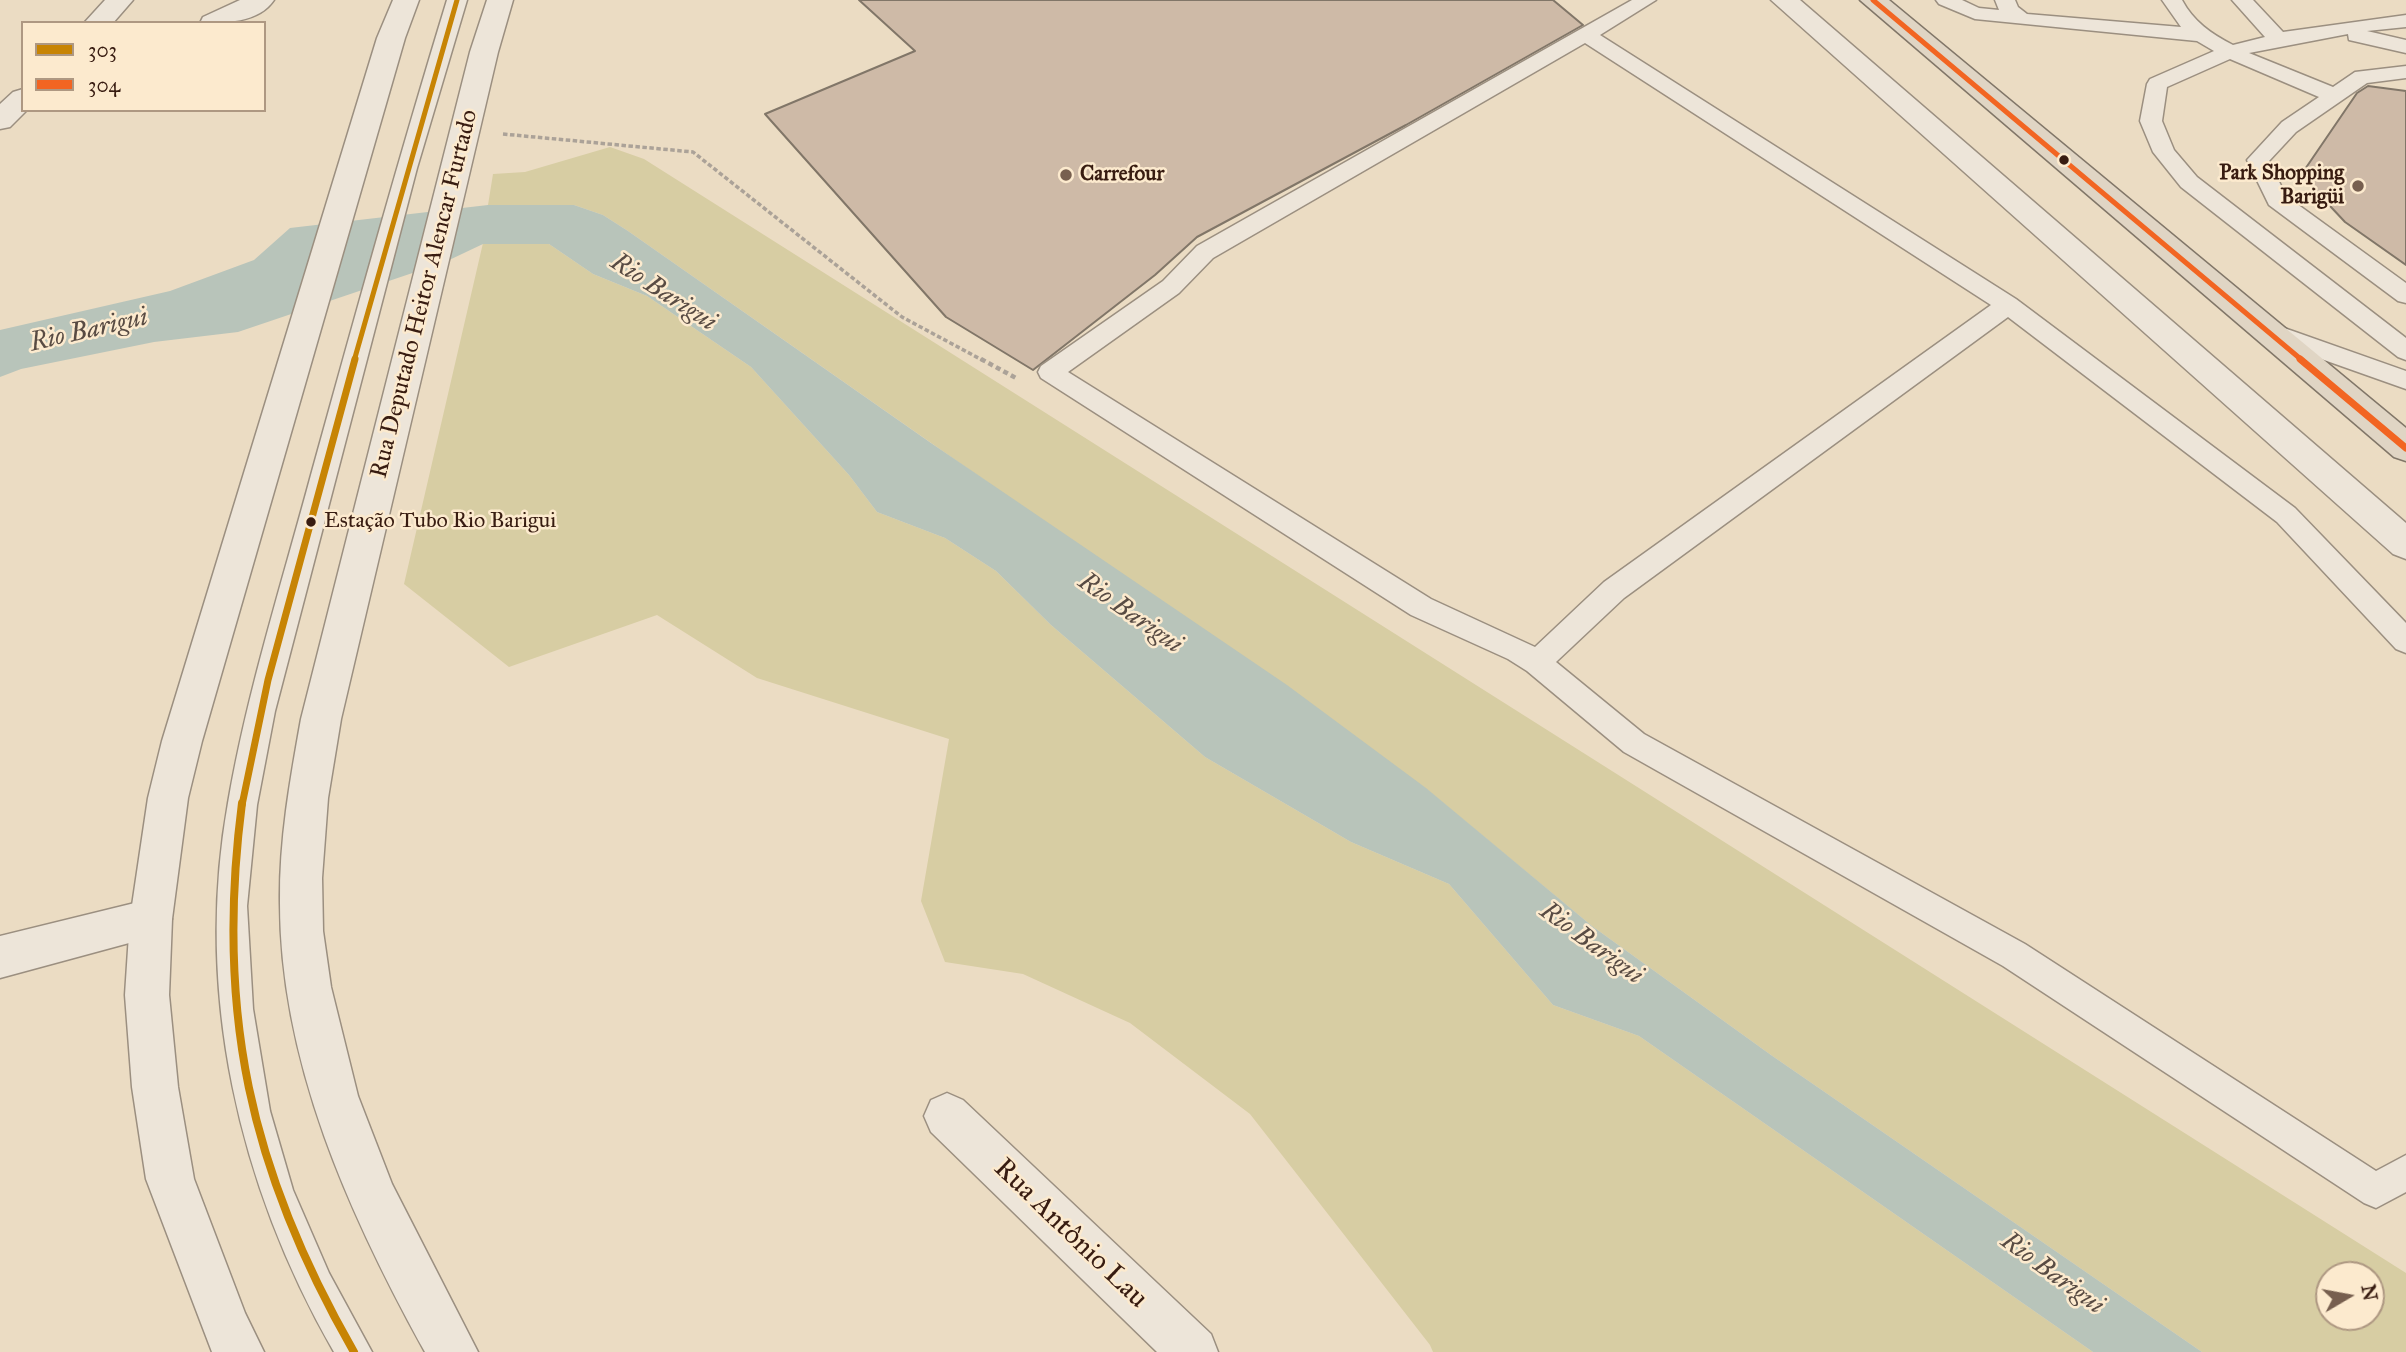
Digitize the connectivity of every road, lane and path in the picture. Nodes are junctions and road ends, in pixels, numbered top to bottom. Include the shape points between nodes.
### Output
1 (120, 0) edge
2 (261, 0) edge
3 (406, 0) edge
4 (457, 0) edge
5 (500, 0) edge
6 (1646, 0) edge
7 (1784, 0) edge
8 (1873, 0) edge
9 (1946, 0) edge
10 (2006, 0) edge
11 (2172, 0) edge
12 (2242, 0) edge
13 (2022, 19) junction
14 (99, 21) edge
15 (217, 21) edge
16 (2406, 21) edge
17 (2311, 32) junction
18 (1585, 34) junction
19 (2200, 35) junction
20 (2277, 38) junction
21 (2406, 47) edge
22 (2231, 52) junction
23 (2406, 72) edge
24 (2335, 96) junction
25 (21, 100) edge
26 (0, 120) edge
27 (460, 148) junction
28 (2406, 295) edge
29 (2008, 304) junction
30 (2266, 331) junction
31 (2406, 351) edge
32 (1051, 372) junction
33 (2406, 380) edge
34 (2406, 448) edge
35 (2406, 544) edge
36 (2406, 641) edge
37 (1537, 663) junction
38 (151, 919) junction
39 (0, 957) edge
40 (947, 1116) dead end
41 (2406, 1172) edge
42 (239, 1352) edge
43 (354, 1352) edge
44 (453, 1352) edge
45 (1193, 1352) edge

1 - 14 street
2 - 15 street
3 - 38 street via 182,741 168,798
4 - 43 lane via 406,168 261,711 242,805 232,906 237,1009 257,1125 276,1191 316,1286
5 - 27 street, Rua Deputado Heitor Alencar Furtado
6 - 18 lane
7 - 35 street
8 - 30 main road
9 - 13 lane via 1975,13
10 - 13 lane via 2009,10
11 - 19 lane via 2183,20
12 - 20 lane
13 - 19 lane
16 - 17 lane
17 - 20 lane
17 - 21 lane via 2380,39
18 - 29 lane
18 - 32 lane via 1205,252 1171,287
19 - 22 lane
20 - 22 lane
22 - 24 lane
22 - 31 lane via 2188,66 2157,85 2151,121 2164,152 2189,182
23 - 24 lane via 2362,77
24 - 28 lane via 2289,127 2259,160 2277,200
25 - 26 street
27 - 32 path via 512,135 693,152 902,317 1019,380
27 - 44 street, Rua Deputado Heitor Alencar Furtado via 314,754 303,845 302,928 309,999 326,1073 372,1195
29 - 36 lane via 2286,515
29 - 37 lane via 1614,590
30 - 33 lane
30 - 34 main road
32 - 37 lane via 1421,607
37 - 41 lane via 1634,743 2014,956 2376,1191
38 - 39 street
38 - 42 street via 147,995 170,1179
40 - 45 street, Rua Antônio Lau

